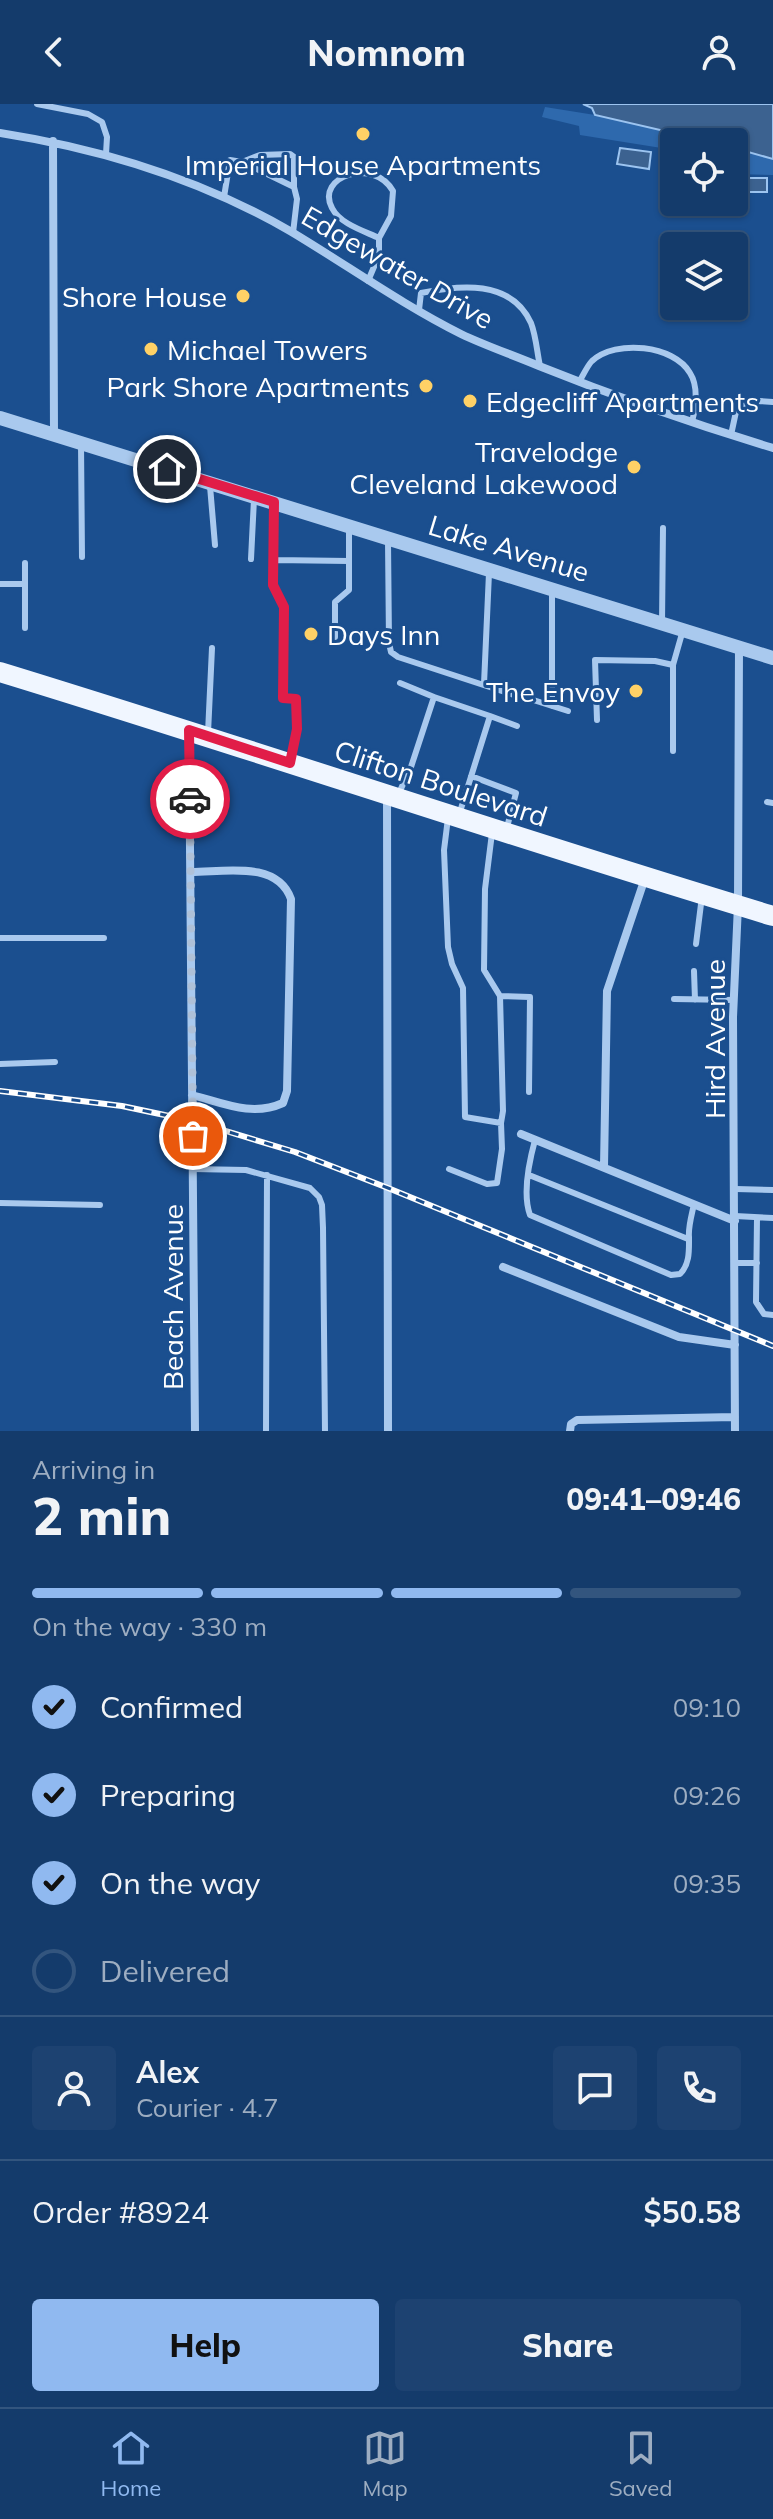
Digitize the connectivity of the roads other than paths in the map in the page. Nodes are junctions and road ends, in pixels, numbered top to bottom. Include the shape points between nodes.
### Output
1 (37, 104) edge
2 (0, 133) edge
3 (53, 141) junction
4 (106, 154) junction
5 (242, 162) junction
6 (294, 187) junction
7 (224, 197) junction
8 (293, 233) junction
9 (379, 238) junction
10 (368, 281) junction
11 (419, 310) junction
12 (540, 366) junction
13 (579, 382) junction
14 (773, 402) edge
15 (0, 418) edge
16 (692, 422) junction
17 (54, 435) junction
18 (731, 435) junction
19 (81, 443) junction
20 (773, 448) edge
21 (210, 482) junction
22 (254, 496) junction
23 (274, 502) junction
24 (349, 525) junction
25 (663, 528) dead end
26 (388, 537) junction
27 (215, 545) dead end
28 (82, 557) dead end
29 (251, 559) dead end
30 (274, 560) junction
31 (349, 561) junction
32 (25, 563) dead end
33 (490, 569) junction
34 (0, 584) edge
35 (25, 584) junction
36 (552, 589) junction
37 (662, 623) junction
38 (25, 628) dead end
39 (683, 630) junction
40 (335, 637) dead end
41 (739, 647) junction
42 (212, 648) dead end
43 (773, 658) edge
44 (673, 665) junction
45 (0, 672) edge
46 (400, 683) dead end
47 (484, 684) junction
48 (514, 695) dead end
49 (434, 697) junction
50 (527, 698) dead end
51 (552, 706) junction
52 (568, 711) dead end
53 (490, 716) junction
54 (597, 720) dead end
55 (517, 726) dead end
56 (198, 733) junction
57 (673, 751) dead end
58 (290, 763) junction
59 (471, 776) junction
60 (392, 797) junction
61 (453, 816) junction
62 (499, 832) junction
63 (191, 872) junction
64 (645, 877) junction
65 (702, 894) junction
66 (738, 905) junction
67 (773, 916) edge
68 (0, 938) edge
69 (104, 938) dead end
70 (696, 944) dead end
71 (694, 971) dead end
72 (500, 996) junction
73 (674, 999) dead end
74 (695, 1000) junction
75 (734, 1000) junction
76 (55, 1062) dead end
77 (0, 1064) edge
78 (529, 1092) dead end
79 (192, 1095) junction
80 (501, 1123) junction
81 (521, 1134) dead end
82 (535, 1140) junction
83 (604, 1167) junction
84 (193, 1169) junction
85 (449, 1169) dead end
86 (267, 1175) junction
87 (529, 1175) junction
88 (736, 1189) junction
89 (773, 1190) edge
90 (0, 1203) edge
91 (694, 1204) junction
92 (100, 1205) dead end
93 (735, 1218) junction
94 (757, 1218) junction
95 (773, 1218) edge
96 (688, 1239) junction
97 (735, 1263) junction
98 (757, 1263) junction
99 (503, 1267) dead end
100 (773, 1315) edge
101 (735, 1345) junction
102 (735, 1417) junction
103 (195, 1431) edge
104 (266, 1431) edge
105 (325, 1431) edge
106 (388, 1431) edge
107 (570, 1431) edge
108 (735, 1431) edge

1 - 4 lane via 102,122
2 - 3 street, Edgewater Drive
3 - 4 street, Edgewater Drive
3 - 17 street
4 - 7 street, Edgewater Drive
5 - 6 lane
5 - 6 lane via 290,154
5 - 7 lane via 230,160
6 - 8 lane
7 - 8 street, Edgewater Drive
8 - 10 street, Edgewater Drive
9 - 9 lane via 393,202 389,182 361,173 338,180 329,195 331,206 350,224
9 - 10 lane via 379,255
10 - 11 street, Edgewater Drive
11 - 12 street, Edgewater Drive
11 - 12 lane via 421,293 453,286 494,291 526,315
12 - 13 street, Edgewater Drive
13 - 16 street, Edgewater Drive
13 - 16 lane via 592,361 623,347 667,354 689,370 695,382
14 - 18 lane via 737,407
15 - 17 street, Lake Avenue
16 - 18 street, Edgewater Drive
17 - 19 street, Lake Avenue
18 - 20 street, Edgewater Drive
19 - 21 street, Lake Avenue
19 - 28 lane
21 - 22 street, Lake Avenue
21 - 27 lane
22 - 23 street, Lake Avenue
22 - 29 lane
23 - 24 street, Lake Avenue
23 - 30 lane
24 - 26 street, Lake Avenue
24 - 31 lane
25 - 37 lane
26 - 33 street, Lake Avenue
26 - 47 lane via 391,652
30 - 31 lane
30 - 58 lane via 273,585 284,607 283,698 296,699
31 - 40 lane via 349,590 335,602
32 - 35 lane
33 - 36 street, Lake Avenue
33 - 47 lane
34 - 35 lane
35 - 38 lane
36 - 37 street, Lake Avenue
36 - 51 lane
37 - 39 street, Lake Avenue
39 - 41 street, Lake Avenue
39 - 44 lane
41 - 43 street, Lake Avenue
41 - 66 street, Hird Avenue
42 - 56 lane
44 - 54 lane via 595,660
44 - 57 lane
45 - 56 main road, Clifton Boulevard
46 - 49 lane
47 - 48 lane
49 - 53 lane
49 - 60 lane via 411,767
50 - 51 lane
51 - 52 lane
53 - 55 lane
53 - 59 lane
56 - 58 main road, Clifton Boulevard
56 - 63 street, Beach Avenue
58 - 60 main road, Clifton Boulevard
59 - 61 lane
59 - 62 lane via 516,793
60 - 61 main road, Clifton Boulevard
60 - 106 street
61 - 62 main road, Clifton Boulevard
61 - 80 lane via 444,850 448,947 463,988 465,1117
62 - 64 main road, Clifton Boulevard
62 - 72 lane via 485,889 484,970
63 - 79 street, Beach Avenue
63 - 79 street via 263,872 282,883 291,899 283,1103 260,1111
64 - 65 main road, Clifton Boulevard
64 - 83 street via 607,991
65 - 66 main road, Clifton Boulevard
65 - 70 lane
66 - 67 main road, Clifton Boulevard
66 - 75 street, Hird Avenue
68 - 69 lane
71 - 74 lane
72 - 78 lane via 530,997
72 - 80 lane
73 - 74 lane
74 - 75 lane
75 - 88 street, Hird Avenue
76 - 77 lane
79 - 84 street, Beach Avenue
80 - 85 lane via 497,1183
81 - 82 street
82 - 83 street
82 - 87 lane
83 - 91 street
84 - 86 lane
84 - 103 street, Beach Avenue
86 - 104 lane
86 - 105 lane via 310,1188 322,1205
87 - 96 lane
87 - 96 lane via 530,1215 671,1275 684,1270
88 - 89 lane
88 - 93 street, Hird Avenue
90 - 92 lane
91 - 93 street
91 - 96 lane
93 - 94 lane
93 - 97 street, Hird Avenue
94 - 95 lane
94 - 98 lane
97 - 98 lane
97 - 101 street, Hird Avenue
98 - 100 lane via 756,1302 764,1314
99 - 101 street via 679,1337
101 - 102 street, Hird Avenue
102 - 107 street via 577,1420
102 - 108 street, Hird Avenue

